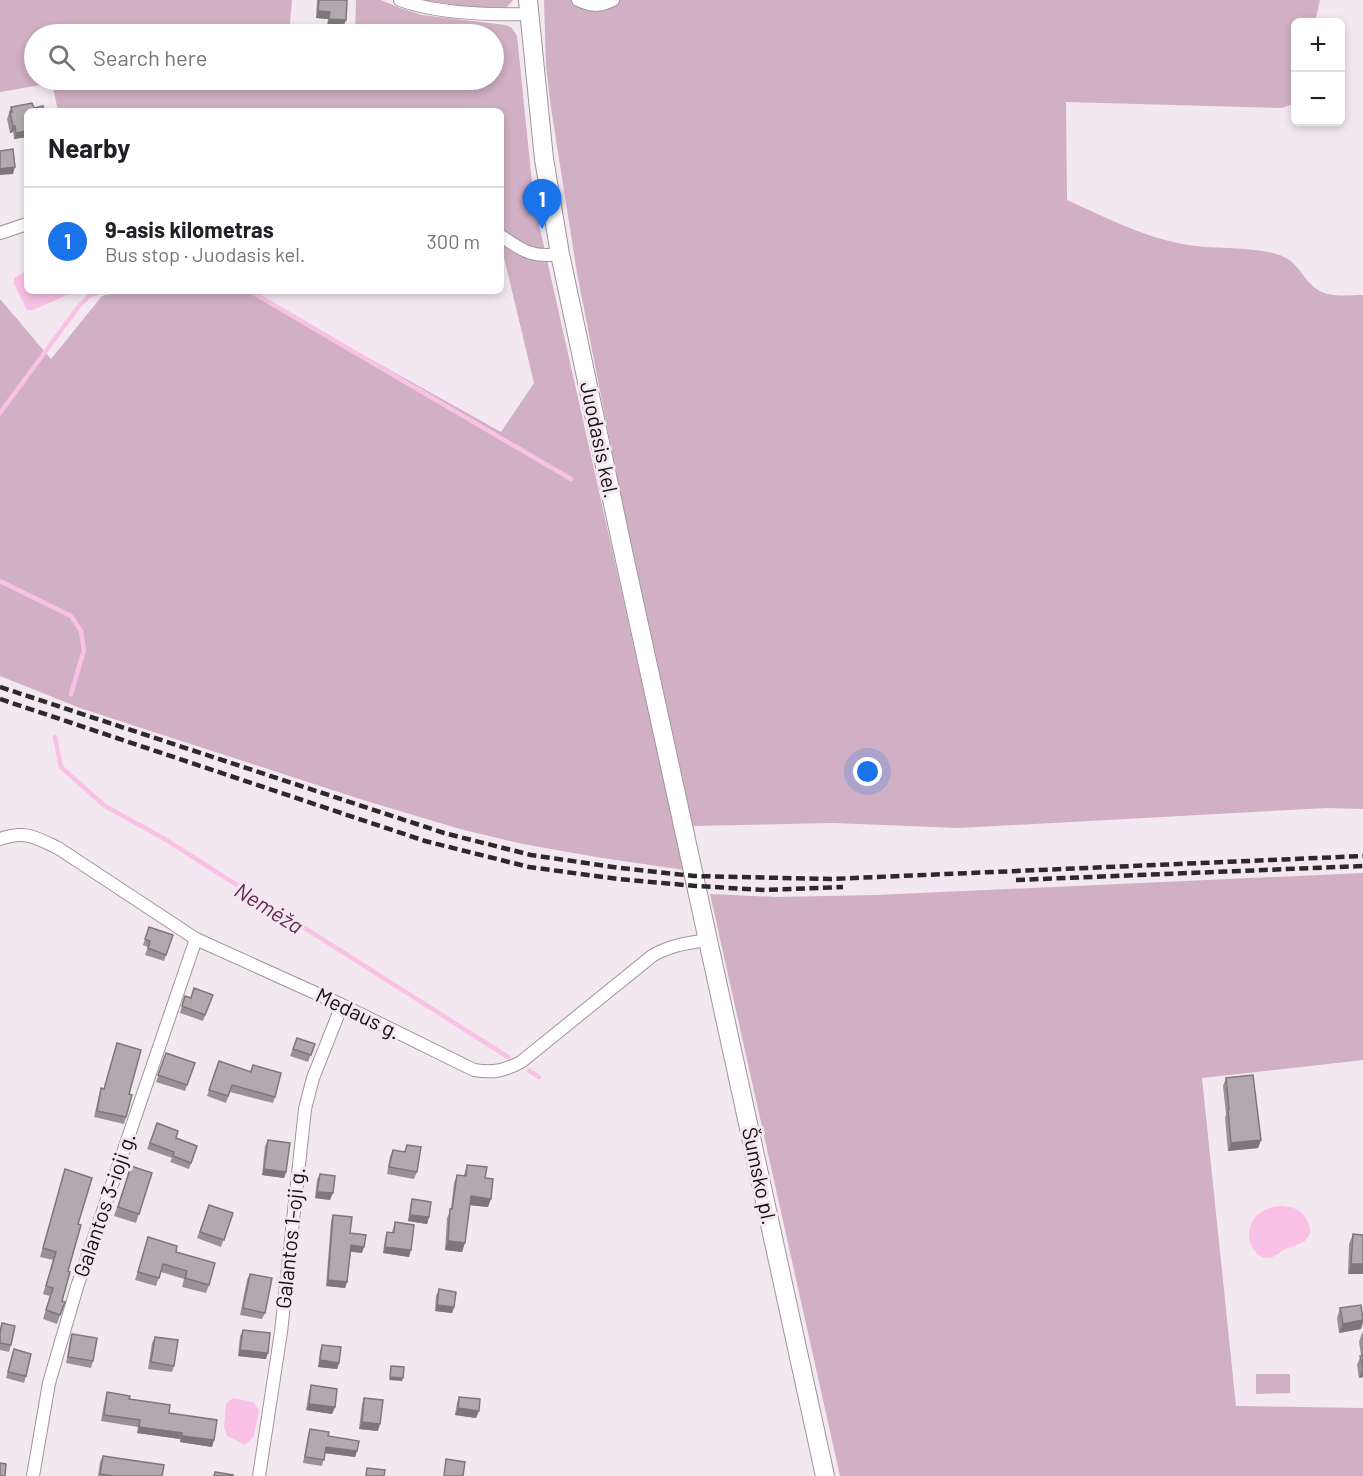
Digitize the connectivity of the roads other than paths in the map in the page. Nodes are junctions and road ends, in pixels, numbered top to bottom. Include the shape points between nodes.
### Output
1 (400, 0) edge
2 (578, 0) edge
3 (613, 0) edge
4 (529, 7) edge
5 (24, 225) edge
6 (0, 232) edge
7 (504, 238) edge
8 (560, 254) junction
9 (0, 839) edge
10 (694, 876) joint
11 (196, 939) junction
12 (708, 939) junction
13 (342, 1005) junction
14 (33, 1476) edge
15 (259, 1476) edge
16 (825, 1476) edge

1 - 4 street via 418,7 504,15
2 - 3 street via 602,6
4 - 8 main road, Juodasis kel. via 544,159
5 - 6 street
7 - 8 street via 534,255
8 - 10 main road, Juodasis kel.
9 - 11 street, Medaus g. via 17,833 58,848
10 - 12 main road, Šumsko pl.
11 - 13 street, Medaus g.
11 - 14 street, Galantos 3-ioji g. via 77,1287 49,1383
12 - 13 street, Medaus g. via 663,949 521,1062 492,1073 474,1070
12 - 16 main road, Šumsko pl.
13 - 15 street, Galantos 1-oji g. via 305,1109 281,1332

